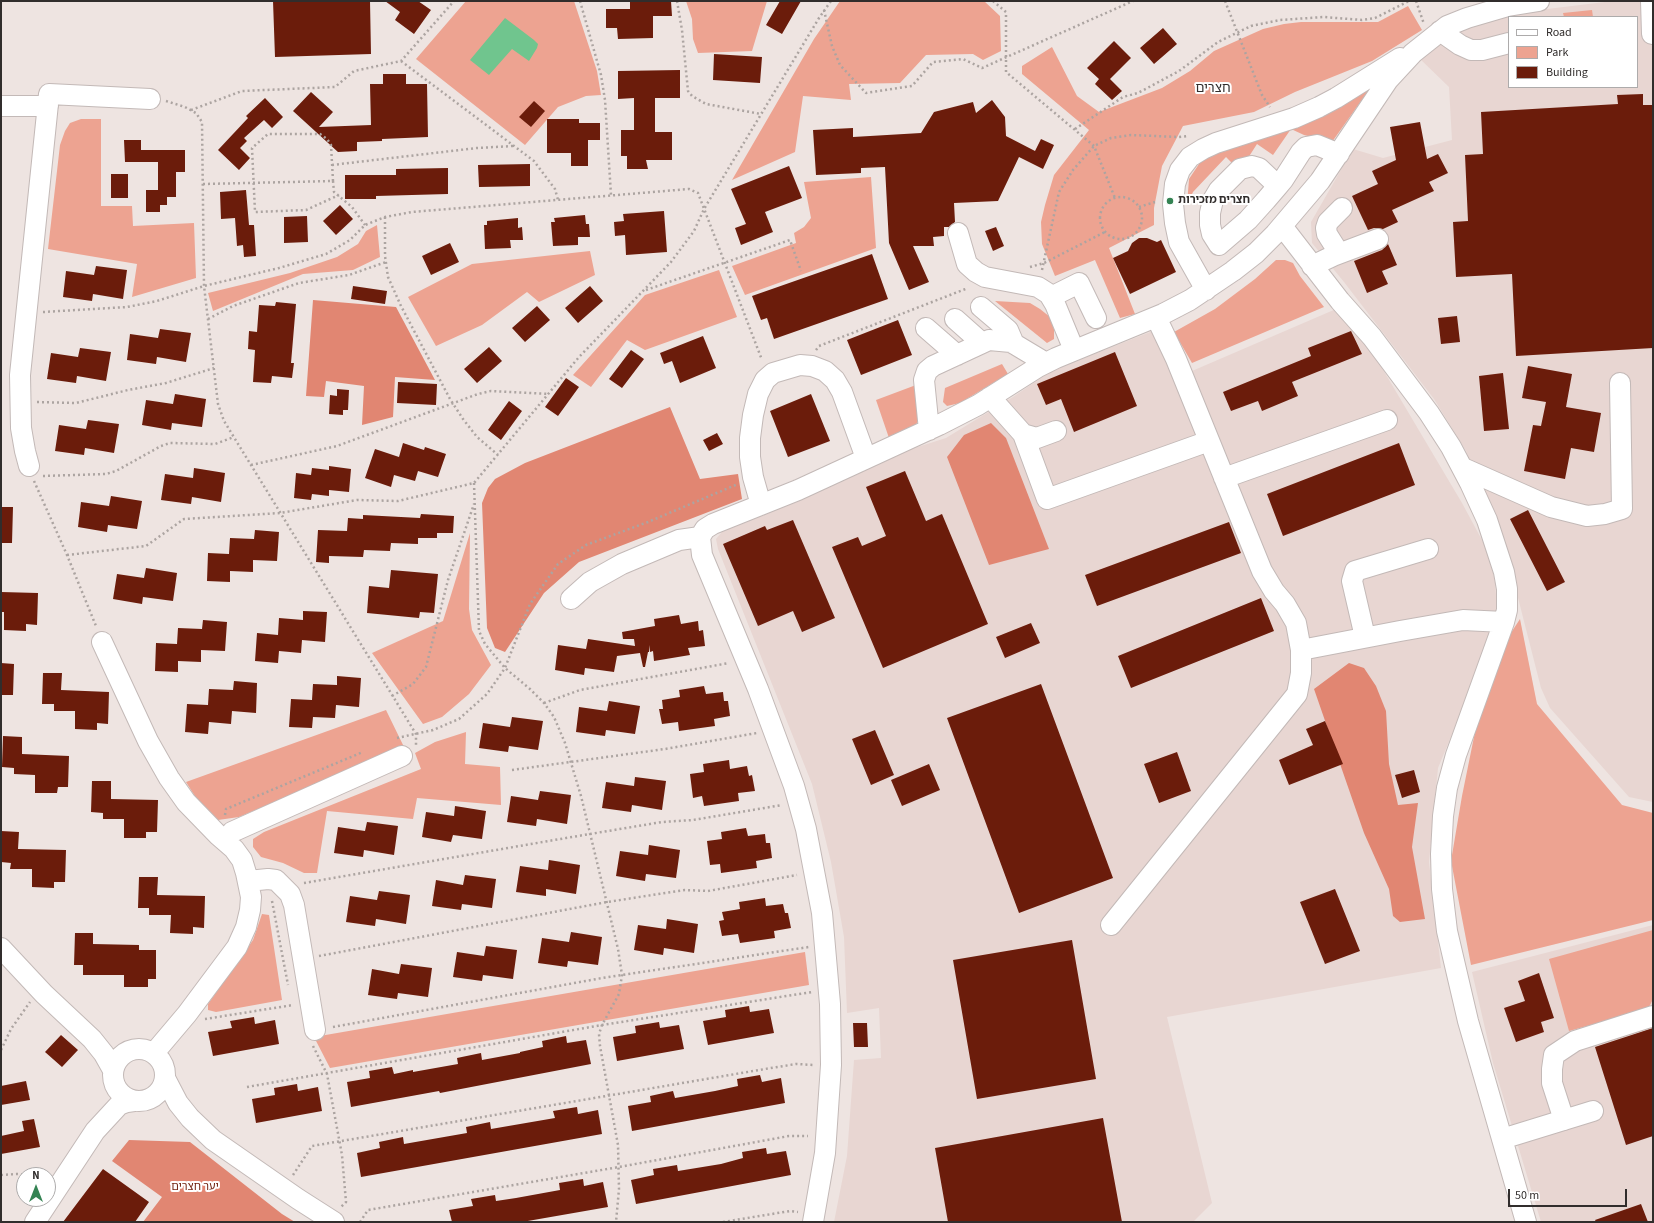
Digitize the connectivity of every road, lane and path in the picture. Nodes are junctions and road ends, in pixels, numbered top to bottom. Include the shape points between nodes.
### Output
1 (454, 1) edge
2 (580, 1) edge
3 (677, 1) edge
4 (832, 1) edge
5 (993, 1) edge
6 (1133, 1) edge
7 (1225, 1) edge
8 (1409, 1) edge
9 (1416, 1) edge
10 (1539, 1) edge
11 (1651, 1) edge
12 (824, 10) junction
13 (1237, 33) junction
14 (1652, 34) edge
15 (1434, 35) junction
16 (1508, 43) edge
17 (1006, 59) junction
18 (400, 62) junction
19 (150, 99) joint
20 (1, 106) edge
21 (48, 106) junction
22 (191, 110) junction
23 (761, 114) junction
24 (1279, 123) junction
25 (1075, 129) junction
26 (514, 146) junction
27 (1339, 154) junction
28 (332, 165) junction
29 (333, 181) junction
30 (253, 183) junction
31 (203, 184) junction
32 (1278, 186) dead end
33 (611, 195) junction
34 (339, 196) junction
35 (1115, 198) junction
36 (558, 200) junction
37 (1342, 208) dead end
38 (704, 209) junction
39 (385, 217) junction
40 (365, 226) junction
41 (1282, 226) junction
42 (1105, 232) junction
43 (958, 233) dead end
44 (1378, 239) dead end
45 (1340, 253) junction
46 (386, 262) junction
47 (724, 263) junction
48 (1312, 266) junction
49 (1029, 267) dead end
50 (801, 271) dead end
51 (993, 278) junction
52 (204, 286) junction
53 (1206, 290) junction
54 (644, 291) junction
55 (1051, 297) junction
56 (26, 312) junction
57 (1156, 317) junction
58 (954, 318) junction
59 (1096, 318) dead end
60 (208, 319) junction
61 (984, 346) junction
62 (1074, 350) junction
63 (1046, 363) junction
64 (800, 365) junction
65 (214, 368) junction
66 (773, 373) junction
67 (1620, 383) dead end
68 (549, 394) junction
69 (990, 397) junction
70 (20, 400) junction
71 (453, 404) junction
72 (1387, 420) dead end
73 (929, 430) junction
74 (1056, 431) dead end
75 (1024, 434) junction
76 (234, 437) junction
77 (1209, 441) junction
78 (498, 455) junction
79 (866, 458) junction
80 (251, 464) junction
81 (1462, 468) junction
82 (31, 471) junction
83 (753, 477) junction
84 (1224, 478) junction
85 (474, 484) junction
86 (475, 502) junction
87 (761, 505) junction
88 (280, 513) junction
89 (700, 537) junction
90 (1428, 549) dead end
91 (67, 555) junction
92 (571, 599) dead end
93 (1504, 622) junction
94 (1365, 638) junction
95 (102, 642) joint
96 (1301, 650) junction
97 (746, 660) junction
98 (505, 668) junction
99 (392, 696) junction
100 (544, 703) junction
101 (774, 730) junction
102 (416, 734) junction
103 (397, 748) junction
104 (370, 749) dead end
105 (571, 762) junction
106 (512, 770) dead end
107 (798, 802) junction
108 (590, 834) junction
109 (222, 838) junction
110 (815, 872) junction
111 (248, 881) junction
112 (276, 883) junction
113 (607, 902) junction
114 (1112, 925) dead end
115 (825, 944) junction
116 (1, 948) edge
117 (303, 959) junction
118 (622, 975) junction
119 (39, 989) junction
120 (289, 992) dead end
121 (829, 992) junction
122 (290, 999) dead end
123 (187, 1014) junction
124 (1653, 1016) edge
125 (602, 1025) junction
126 (81, 1028) junction
127 (316, 1030) junction
128 (132, 1049) junction
129 (1, 1050) edge
130 (154, 1053) junction
131 (830, 1065) junction
132 (327, 1074) junction
133 (113, 1075) junction
134 (165, 1078) junction
135 (247, 1087) dead end
136 (609, 1096) junction
137 (140, 1100) junction
138 (1593, 1111) dead end
139 (1564, 1120) junction
140 (197, 1125) junction
141 (95, 1131) junction
142 (826, 1136) junction
143 (1502, 1139) junction
144 (339, 1141) junction
145 (619, 1167) junction
146 (16, 1174) edge
147 (1, 1175) edge
148 (284, 1189) junction
149 (814, 1218) edge
150 (333, 1221) edge
151 (35, 1222) edge
152 (360, 1222) edge
153 (616, 1222) edge
154 (723, 1222) edge
155 (1526, 1222) edge

1 - 18 path
2 - 33 path via 601,75 605,100
3 - 23 path via 688,91 706,104
4 - 12 path
5 - 17 path via 1006,12
6 - 17 path
7 - 13 path
8 - 13 path via 1375,18 1362,20 1324,17 1280,20 1251,26
9 - 15 path
10 - 15 street via 1487,11 1447,26
11 - 14 street
12 - 17 path via 832,46 840,65 866,93 912,86 932,62 963,59 982,68
12 - 23 path
13 - 24 path via 1262,95
13 - 25 path via 1218,42 1179,71 1138,93 1123,97
15 - 16 street via 1471,50
15 - 24 street via 1336,98
15 - 27 street via 1413,52 1388,80
17 - 25 path via 1006,72
18 - 22 path via 354,71 335,87 242,91
18 - 26 path
19 - 21 street via 49,94
19 - 22 path via 172,102
20 - 21 street
21 - 56 street
22 - 31 path via 202,122
23 - 38 path
24 - 53 street via 1203,149 1190,157 1180,170 1175,184 1173,204 1175,223 1182,249
25 - 35 path via 1094,146
26 - 28 path
26 - 36 path via 534,161 555,189
27 - 32 street via 1317,145 1306,146
27 - 41 street
28 - 29 path
28 - 30 path via 331,145 320,134 268,134 252,148
29 - 30 path
29 - 34 path via 334,192
30 - 31 path
30 - 34 path via 255,212 306,210
31 - 52 path
33 - 36 path
33 - 38 path via 689,189 698,193
34 - 40 path via 352,206
35 - 42 path via 1104,206 1101,212 1100,219
35 - 42 path via 1121,197 1134,202 1141,213 1140,226 1131,236 1124,239 1110,236
36 - 39 path via 412,212
37 - 45 street via 1328,222 1326,228 1327,234
38 - 47 path
38 - 54 path via 694,231 671,262
39 - 40 path
39 - 46 path
40 - 52 path via 350,240 326,254
41 - 48 street
41 - 53 street via 1256,253
42 - 49 path via 1044,263
43 - 51 street via 967,264 985,277
44 - 45 street
45 - 48 street
46 - 60 path via 349,275 299,283 233,306
46 - 71 path via 388,277 401,306
47 - 50 path via 790,240
47 - 54 path
47 - 66 path via 762,360
48 - 81 street via 1415,392
51 - 55 street via 1038,287
51 - 64 path via 819,346
52 - 56 path via 127,307
52 - 60 path
53 - 57 street
54 - 68 path via 579,357
55 - 59 street via 1079,283
55 - 62 street
56 - 70 street
57 - 62 street
57 - 77 street
58 - 61 street
58 - 61 street
58 - 61 street via 1008,330
60 - 65 path
61 - 63 street
61 - 73 street via 933,366 927,371 924,380
62 - 63 street
63 - 69 street
64 - 66 street
64 - 79 street via 825,371 835,380 842,392
65 - 70 path via 166,383 76,403
65 - 76 path via 218,404 224,421
66 - 83 street via 765,380 758,394 753,415 750,438
67 - 81 street via 1622,509 1587,516 1551,507
68 - 71 path via 491,391
68 - 78 path
69 - 73 street
69 - 75 street
70 - 82 street via 21,428
71 - 78 path via 477,437
71 - 80 path via 336,446
72 - 84 street
73 - 79 street
74 - 75 street via 1037,438
75 - 77 street via 1047,499
76 - 80 path
76 - 82 path via 215,444 170,443 106,474
77 - 84 street
78 - 85 path
79 - 87 street
80 - 88 path
81 - 93 street via 1487,520 1504,572 1507,588
82 - 91 path via 38,493
83 - 87 street
83 - 98 path via 648,522 586,545 558,564 530,604
84 - 96 street via 1262,571 1296,623
85 - 86 path
85 - 88 path via 398,501 357,500
86 - 98 path via 479,631 485,644
86 - 99 path via 448,580 426,667 412,684
87 - 89 street via 713,524 705,529
88 - 91 path via 184,519 146,546
88 - 99 path
89 - 92 street via 679,540 622,564 590,582
89 - 97 street via 702,555
90 - 94 street via 1355,571 1352,581
91 - 95 path
93 - 94 street via 1463,620
93 - 143 street via 1456,755 1447,788 1441,854 1447,931 1468,1021
94 - 96 street
95 - 109 street via 148,742 169,778 186,802
96 - 114 street via 1301,673 1297,694
97 - 100 path via 580,690
97 - 101 street
98 - 100 path
98 - 102 path via 487,694 459,719
99 - 102 path
100 - 105 path via 554,717
101 - 105 path
101 - 107 street
102 - 103 path via 399,737
102 - 103 path via 416,748
103 - 109 street
104 - 109 path via 226,809
105 - 106 path
105 - 108 path
107 - 108 path
107 - 110 street
108 - 112 path
108 - 113 path
109 - 111 street via 242,860
110 - 113 path via 708,891 685,890
110 - 115 street
111 - 112 street
111 - 123 street via 251,897 246,927 237,946
112 - 117 street via 290,894 294,905
112 - 120 path
113 - 117 path
113 - 118 path
115 - 118 path
115 - 121 street
116 - 119 street
117 - 127 street
118 - 125 path via 619,994
118 - 127 path
119 - 126 street
119 - 129 path via 11,1029
121 - 125 path via 809,992
121 - 131 street
122 - 123 path via 294,1005 206,1020
123 - 130 street
124 - 139 street via 1575,1041 1554,1055 1552,1083
125 - 132 path
125 - 136 path via 599,1034 600,1046
126 - 128 street via 119,1046
126 - 133 street via 104,1054
127 - 132 path via 306,1032
128 - 130 street via 140,1048
128 - 133 street via 120,1056
130 - 134 street via 163,1064
131 - 136 path via 796,1064
131 - 142 street
132 - 135 path
132 - 144 path
133 - 137 street via 118,1092 124,1097
133 - 141 street via 108,1102
134 - 137 street via 154,1097
134 - 140 street via 178,1103
136 - 144 path
136 - 145 path via 618,1145
137 - 140 street via 169,1107
137 - 141 street via 119,1105
138 - 139 street
139 - 143 street
140 - 148 street via 213,1140
141 - 151 street
142 - 145 path via 789,1136
142 - 149 street
143 - 155 street
144 - 148 path via 312,1146
144 - 150 path via 346,1202
145 - 152 path via 368,1210
145 - 153 path
146 - 147 path
148 - 150 street
149 - 154 path via 790,1211

